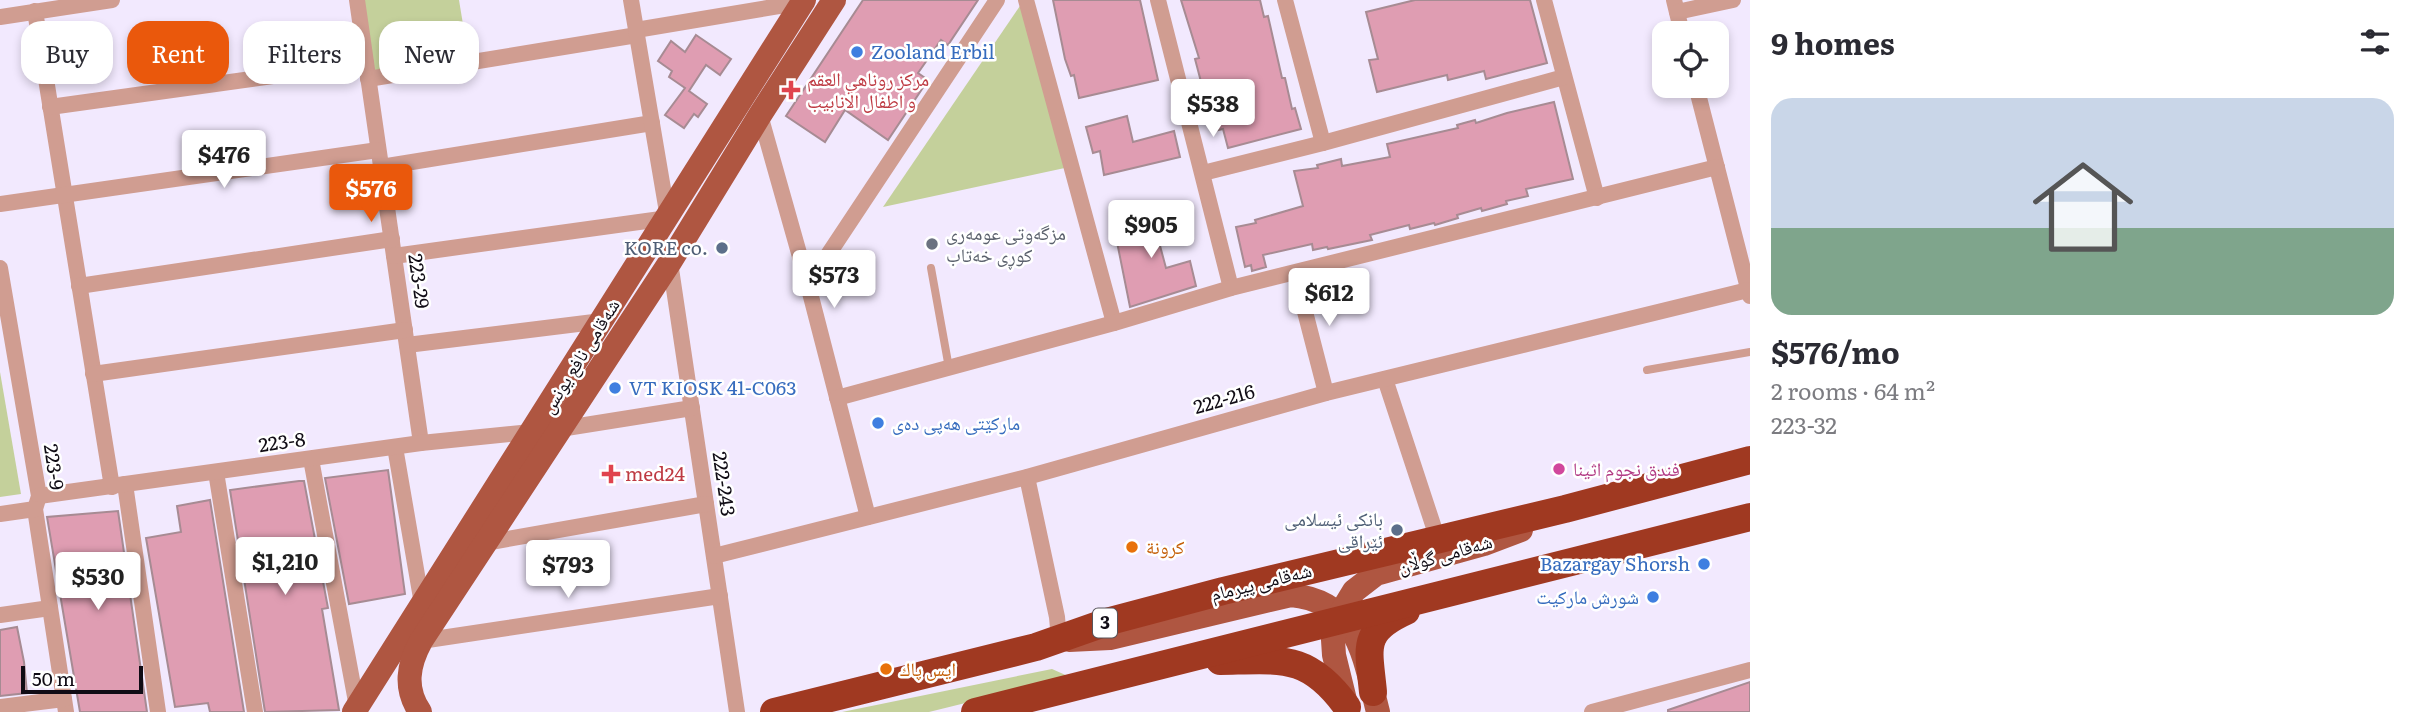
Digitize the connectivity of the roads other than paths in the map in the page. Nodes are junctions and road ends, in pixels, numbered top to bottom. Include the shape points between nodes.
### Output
1 (112, 0) edge
2 (357, 0) edge
3 (631, 0) edge
4 (834, 0) edge
5 (998, 0) edge
6 (1026, 0) edge
7 (1158, 0) edge
8 (1285, 0) edge
9 (1545, 0) edge
10 (1733, 0) edge
11 (804, 1) edge
12 (1675, 6) edge
13 (35, 11) junction
14 (0, 17) edge
15 (637, 32) junction
16 (367, 71) junction
17 (1564, 78) junction
18 (1699, 98) edge
19 (50, 107) junction
20 (760, 115) junction
21 (652, 123) junction
22 (1323, 143) junction
23 (379, 150) junction
24 (381, 167) junction
25 (1717, 167) junction
26 (1203, 173) junction
27 (64, 194) junction
28 (1597, 198) junction
29 (0, 204) edge
30 (668, 218) junction
31 (689, 232) junction
32 (391, 239) junction
33 (394, 256) junction
34 (670, 262) junction
35 (0, 268) edge
36 (931, 268) dead end
37 (1296, 273) junction
38 (808, 285) junction
39 (79, 286) junction
40 (1231, 288) junction
41 (1749, 293) edge
42 (4, 310) edge
43 (602, 321) junction
44 (1114, 323) junction
45 (406, 338) junction
46 (1750, 352) edge
47 (949, 368) junction
48 (1647, 370) dead end
49 (93, 374) junction
50 (1385, 379) junction
51 (1326, 393) junction
52 (837, 398) junction
53 (692, 408) junction
54 (560, 429) junction
55 (531, 433) junction
56 (421, 443) junction
57 (395, 447) junction
58 (311, 459) junction
59 (1750, 460) edge
60 (216, 472) junction
61 (1027, 477) junction
62 (118, 486) junction
63 (37, 503) junction
64 (706, 505) junction
65 (1564, 509) junction
66 (0, 514) edge
67 (867, 517) junction
68 (1750, 517) edge
69 (1438, 540) junction
70 (485, 543) junction
71 (714, 556) junction
72 (1447, 592) junction
73 (720, 596) junction
74 (422, 604) junction
75 (50, 608) junction
76 (0, 615) edge
77 (1340, 617) junction
78 (1059, 640) junction
79 (421, 641) junction
80 (1172, 662) junction
81 (1750, 670) edge
82 (1375, 702) edge
83 (1654, 704) edge
84 (65, 705) edge
85 (0, 707) edge
86 (355, 710) edge
87 (1347, 710) edge
88 (158, 712) edge
89 (255, 712) edge
90 (420, 712) edge
91 (737, 712) edge
92 (774, 712) edge
93 (975, 712) edge
94 (1592, 712) edge

1 - 13 street
2 - 16 street, 223-29
3 - 15 street
4 - 20 main road, شەقامی نافع یونس
5 - 38 street
6 - 44 street
7 - 26 street
8 - 22 street
9 - 17 street
10 - 12 street
11 - 15 street
11 - 30 main road, شەقامی نافع یونس
13 - 14 street
13 - 19 street
15 - 16 street
15 - 21 street
16 - 19 street
16 - 23 street, 223-29
17 - 22 street
17 - 28 street
18 - 25 street
19 - 27 street
20 - 31 main road, شەقامی نافع یونس
20 - 38 street
21 - 24 street
21 - 30 street
22 - 26 street
23 - 24 street, 223-29
23 - 27 street
24 - 32 street, 223-29
25 - 28 street
25 - 41 street
26 - 40 street
27 - 29 street
27 - 39 street
28 - 37 street
30 - 31 main road
30 - 33 street
30 - 43 main road, شەقامی نافع یونس
31 - 34 main road, شەقامی نافع یونس
32 - 33 street, 223-29
32 - 39 street
33 - 45 street, 223-29
34 - 53 street, 222-243
34 - 54 main road, شەقامی نافع یونس
35 - 42 street, 223-9
36 - 47 lane
37 - 40 street
37 - 51 street
38 - 52 street
39 - 49 street
40 - 44 street
41 - 50 street, 222-216
42 - 63 street, 223-9
43 - 45 street
43 - 55 main road, شەقامی نافع یونس
44 - 47 street
45 - 49 street
45 - 56 street, 223-29
46 - 48 lane
47 - 52 street
49 - 62 street
50 - 51 street, 222-216
50 - 69 street
51 - 61 street, 222-216
52 - 67 street
53 - 54 street, 223-8
53 - 64 street, 222-243
54 - 55 street, 223-8
54 - 70 main road, شەقامی نافع یونس
55 - 56 street, 223-8
55 - 74 main road, شەقامی نافع یونس
56 - 57 street, 223-8
57 - 58 street, 223-8
57 - 74 street
58 - 60 street, 223-8
58 - 86 street
59 - 65 highway, شەقامی پیرمام / 3
60 - 62 street, 223-8
60 - 89 street
61 - 67 street, 222-216
61 - 78 street
62 - 63 street, 223-8
62 - 88 street
63 - 66 street, 223-8
63 - 75 street, 223-9
64 - 70 street
64 - 71 street, 222-243
65 - 69 highway, شەقامی پیرمام / 3
65 - 77 main road, شەقامی گوڵان via 1484,544 1376,574 1354,591
67 - 71 street, 222-216
68 - 72 highway
69 - 78 highway, شەقامی پیرمام / 3 via 1223,591 1110,621
70 - 79 main road, شەقامی نافع یونس
71 - 73 street, 222-243
72 - 77 highway
72 - 82 highway via 1390,618 1375,631 1369,648
73 - 79 street
73 - 91 street, 222-243
74 - 86 main road, شەقامی نافع یونس
75 - 76 street
75 - 84 street, 223-9
77 - 78 main road via 1312,598 1291,595 1110,638
77 - 80 highway
77 - 82 main road via 1361,646
77 - 87 main road via 1334,655
78 - 92 highway, شەقامی پیرمام / 3
79 - 90 main road, شەقامی نافع یونس via 408,680
80 - 87 highway via 1295,663 1324,679
80 - 93 highway
81 - 83 street
83 - 94 street
84 - 85 street

